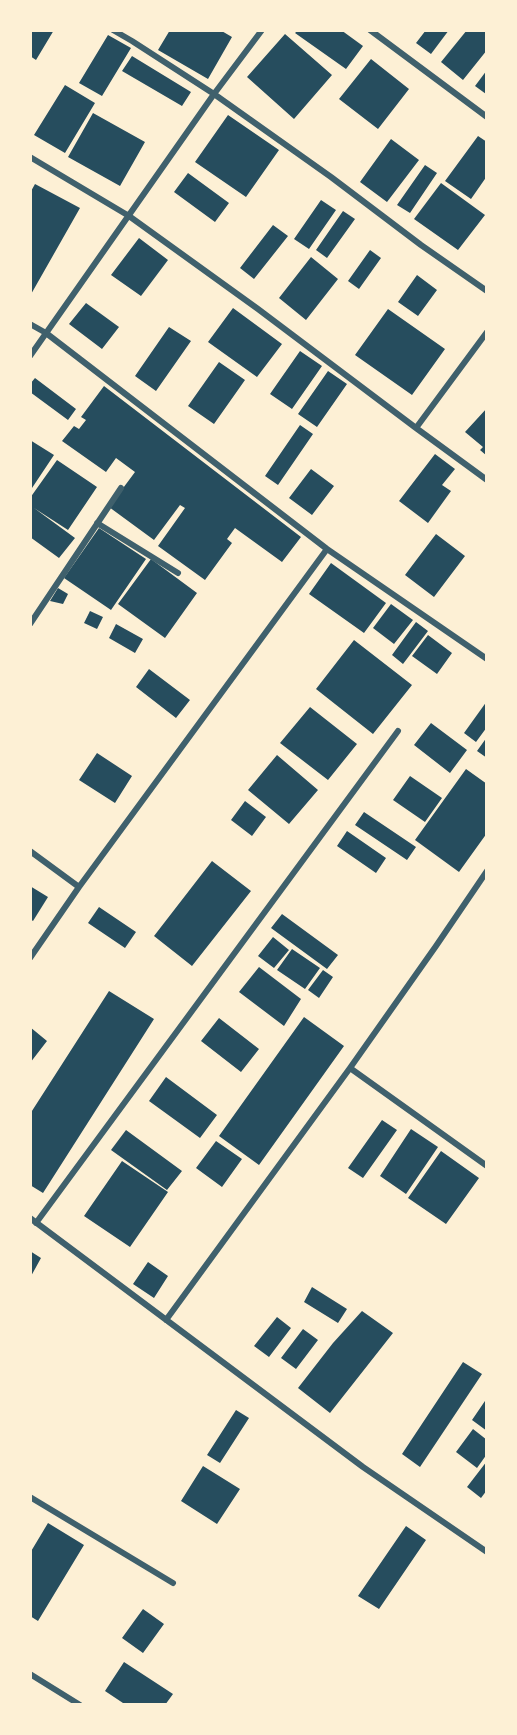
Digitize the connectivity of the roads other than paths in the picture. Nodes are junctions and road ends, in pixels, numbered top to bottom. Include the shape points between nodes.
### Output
1 (113, 30) edge
2 (262, 30) edge
3 (369, 30) edge
4 (214, 94) junction
5 (487, 117) edge
6 (30, 157) edge
7 (129, 216) junction
8 (487, 291) edge
9 (30, 324) edge
10 (487, 332) edge
11 (46, 333) junction
12 (30, 356) edge
13 (416, 428) junction
14 (487, 480) edge
15 (121, 488) dead end
16 (97, 523) junction
17 (327, 549) junction
18 (178, 573) dead end
19 (30, 624) edge
20 (487, 659) edge
21 (398, 731) dead end
22 (30, 851) edge
23 (487, 871) edge
24 (79, 887) junction
25 (30, 958) edge
26 (350, 1068) junction
27 (487, 1166) edge
28 (30, 1218) edge
29 (36, 1223) junction
30 (166, 1320) junction
31 (30, 1497) edge
32 (487, 1552) edge
33 (173, 1583) dead end
34 (30, 1674) edge
35 (80, 1705) edge

1 - 4 street
2 - 4 street
3 - 5 street
4 - 7 street
4 - 8 street
6 - 7 street
7 - 11 street
7 - 13 street
9 - 11 street
10 - 13 street
11 - 12 street
11 - 17 street
13 - 14 street
15 - 16 street
16 - 18 street
16 - 19 street
17 - 20 street
17 - 24 street
21 - 29 street
22 - 24 street
23 - 26 street
24 - 25 street
26 - 27 street
26 - 30 street
28 - 29 street
29 - 30 street
30 - 32 street via 363,1467
31 - 33 street
34 - 35 street

